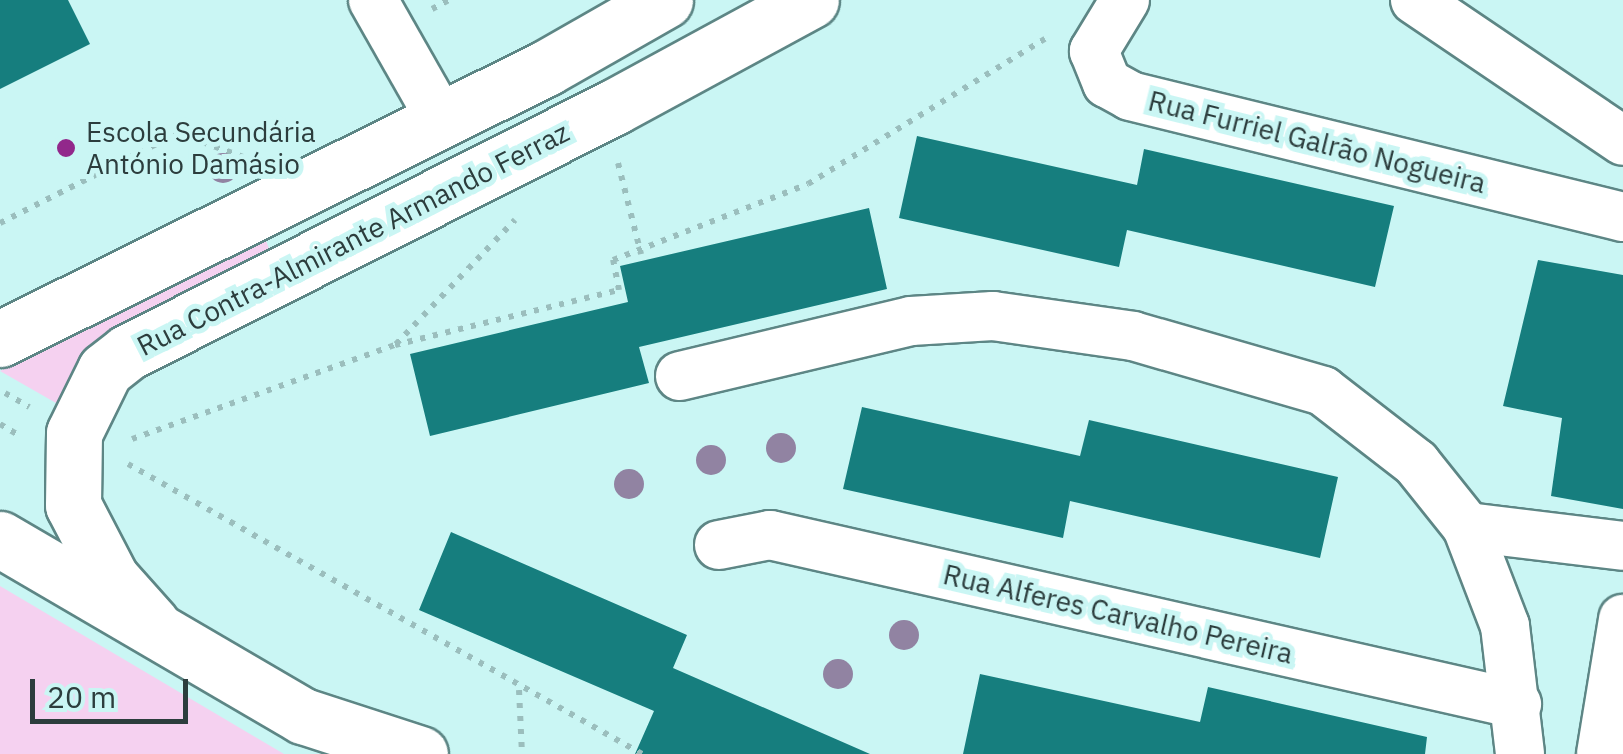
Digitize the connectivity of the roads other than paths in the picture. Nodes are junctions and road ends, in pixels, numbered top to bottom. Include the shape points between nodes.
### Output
1 (373, 0) edge
2 (664, 0) edge
3 (811, 0) edge
4 (1125, 0) edge
5 (1415, 0) edge
6 (440, 118) junction
7 (1623, 141) edge
8 (1623, 217) edge
9 (0, 339) edge
10 (680, 376) dead end
11 (1467, 528) junction
12 (0, 539) edge
13 (719, 545) dead end
14 (1623, 546) edge
15 (1623, 619) edge
16 (157, 630) junction
17 (1517, 704) junction
18 (303, 716) junction
19 (351, 754) edge
20 (420, 754) edge
21 (1520, 754) edge
22 (1601, 754) edge

1 - 6 street
2 - 6 main road via 546,68
3 - 16 main road, Rua Contra-Almirante Armando Ferraz via 104,370 74,434 73,506 111,578
4 - 8 street, Rua Furriel Galrão Nogueira via 1094,51 1107,83 1130,96
5 - 7 street
6 - 9 main road
10 - 11 street via 948,316 1114,332 1238,361 1323,391 1402,450
11 - 14 street
11 - 17 street via 1505,626
12 - 16 main road
13 - 17 street, Rua Alferes Carvalho Pereira via 770,535
15 - 22 street
16 - 18 main road
17 - 21 street
18 - 19 main road
18 - 20 main road

